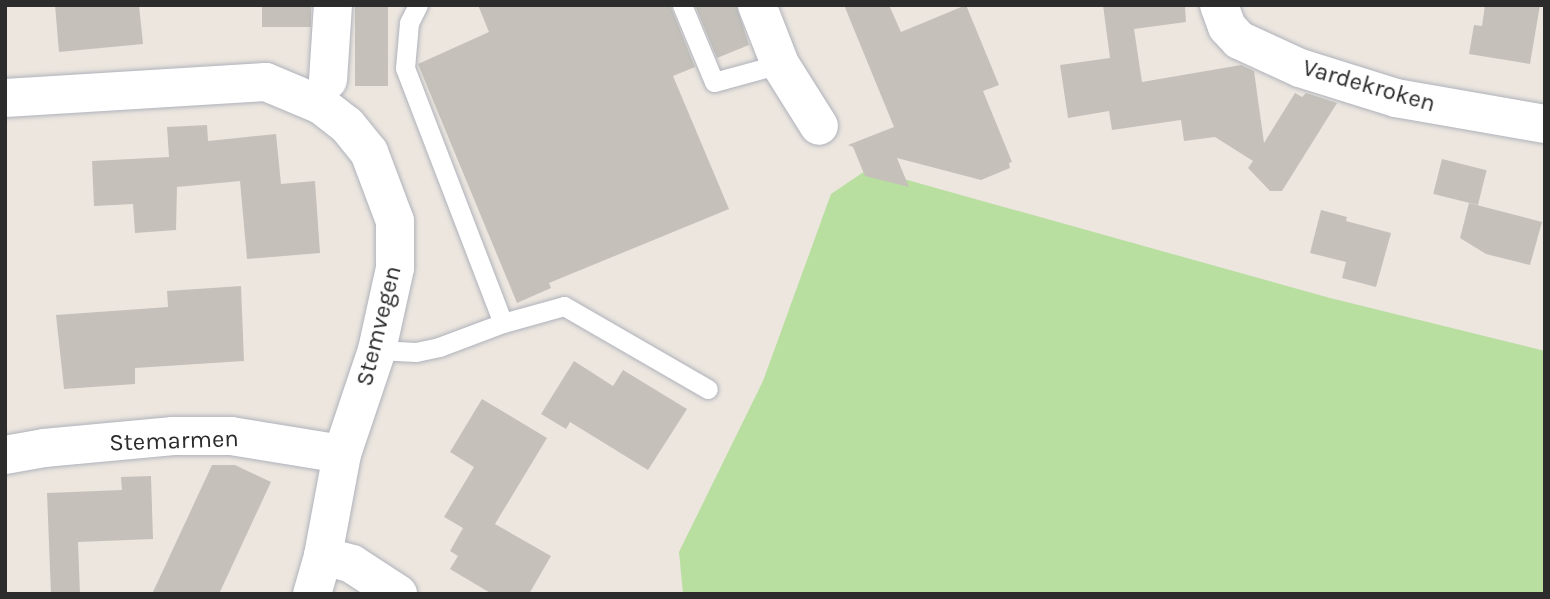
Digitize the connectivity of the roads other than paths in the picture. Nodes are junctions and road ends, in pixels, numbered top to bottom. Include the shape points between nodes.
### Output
1 (333, 5) edge
2 (418, 5) edge
3 (682, 5) edge
4 (757, 5) edge
5 (1219, 5) edge
6 (780, 64) junction
7 (328, 79) dead end
8 (5, 98) edge
9 (1545, 124) edge
10 (819, 125) dead end
11 (503, 323) junction
12 (377, 350) junction
13 (708, 389) dead end
14 (342, 454) junction
15 (5, 455) edge
16 (323, 556) junction
17 (312, 594) edge
18 (398, 594) edge

1 - 7 street
2 - 11 lane via 409,23 405,68
3 - 6 lane via 714,82
4 - 6 street
5 - 9 street, Vardekroken via 1227,27 1239,40 1300,68 1396,98
6 - 10 street
8 - 12 street, Stemvegen via 266,82 321,105 347,125 369,152 395,220 396,268
11 - 12 lane via 416,352
11 - 13 lane via 564,306
12 - 14 street, Stemvegen
14 - 15 street, Stemarmen via 231,436 173,436
14 - 16 street, Stemvegen
16 - 17 street, Stemvegen
16 - 18 street via 352,564

